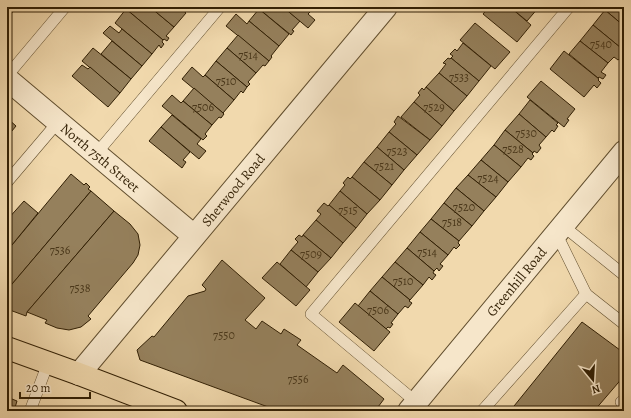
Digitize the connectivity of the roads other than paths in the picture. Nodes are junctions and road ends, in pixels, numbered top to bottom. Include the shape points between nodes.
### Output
1 (65, 7) edge
2 (220, 7) edge
3 (386, 7) edge
4 (569, 7) edge
5 (7, 77) edge
6 (58, 122) junction
7 (624, 152) edge
8 (96, 154) junction
9 (7, 182) edge
10 (559, 229) junction
11 (194, 236) junction
12 (624, 275) edge
13 (586, 294) junction
14 (624, 324) edge
15 (7, 348) edge
16 (48, 363) junction
17 (79, 374) junction
18 (412, 406) edge
19 (155, 407) edge
20 (30, 411) edge
21 (176, 411) edge
22 (482, 411) edge

1 - 5 lane
2 - 8 lane
3 - 11 street, Sherwood Road
4 - 18 lane via 311,314
5 - 6 street, North 75th Street
6 - 8 street, North 75th Street
6 - 9 lane
7 - 10 street, Greenhill Road
8 - 11 street, North 75th Street
10 - 12 lane
10 - 13 lane
10 - 18 street, Greenhill Road
11 - 17 street, Sherwood Road
13 - 14 lane
13 - 22 lane
15 - 16 main road
16 - 17 main road
16 - 20 lane
17 - 19 main road
19 - 21 main road

